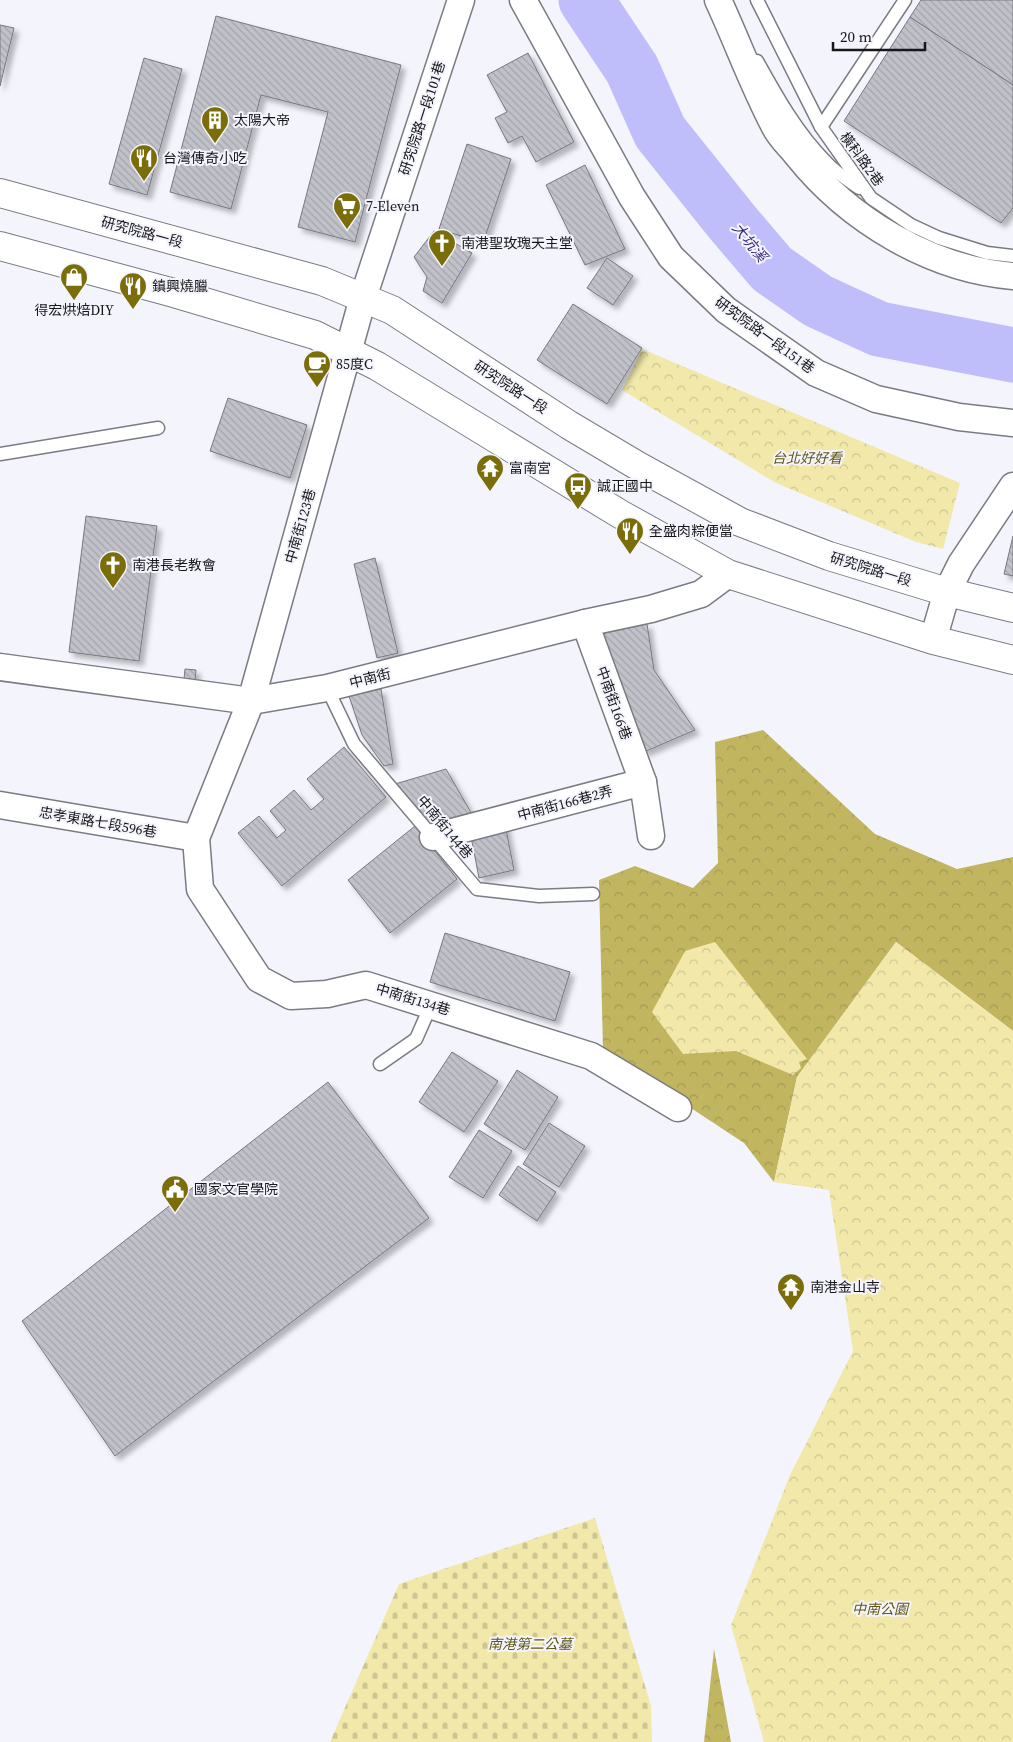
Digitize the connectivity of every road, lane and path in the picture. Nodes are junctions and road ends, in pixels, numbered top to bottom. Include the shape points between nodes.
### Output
1 (461, 0) edge
2 (523, 0) edge
3 (757, 0) edge
4 (905, 0) edge
5 (720, 4) edge
6 (821, 127) junction
7 (0, 193) edge
8 (871, 198) junction
9 (0, 246) edge
10 (1013, 256) edge
11 (1013, 276) edge
12 (363, 298) junction
13 (349, 350) junction
14 (1013, 423) edge
15 (158, 428) dead end
16 (0, 454) edge
17 (1013, 486) edge
18 (728, 574) junction
19 (947, 592) junction
20 (1013, 608) edge
21 (585, 623) junction
22 (933, 640) junction
23 (1013, 660) edge
24 (0, 666) edge
25 (327, 688) junction
26 (251, 701) junction
27 (643, 782) junction
28 (0, 805) edge
29 (651, 836) dead end
30 (196, 838) junction
31 (433, 838) junction
32 (593, 894) dead end
33 (431, 1005) junction
34 (380, 1064) dead end
35 (678, 1108) dead end

1 - 12 street, 研究院路一段101巷
2 - 14 street, 研究院路一段151巷 via 632,198 672,257 726,310 816,373 876,398 959,417
3 - 6 lane, 橫科路2巷
4 - 6 lane
5 - 8 lane via 786,112 807,140 826,163
5 - 11 street via 774,127 842,202 905,244 939,260 964,268
6 - 8 lane, 橫科路2巷
7 - 12 main road, 研究院路一段 via 322,281
8 - 10 lane, 橫科路2巷 via 910,225 939,238 988,253
9 - 13 main road via 315,335
12 - 13 street, 研究院路一段101巷
12 - 19 main road, 研究院路一段 via 392,310 569,425 740,522 829,556
13 - 18 main road via 620,514
13 - 26 street, 中南街123巷
15 - 16 lane
17 - 19 street via 961,564
18 - 21 street, 中南街 via 701,594
18 - 22 main road
19 - 20 main road, 研究院路一段
19 - 22 street
21 - 25 street, 中南街
21 - 27 street, 中南街166巷
22 - 23 main road
24 - 26 street, 中南街
25 - 26 street, 中南街
25 - 31 lane, 中南街144巷 via 354,744
26 - 30 street, 中南街134巷
27 - 29 street
27 - 31 street, 中南街166巷2弄
28 - 30 street, 忠孝東路七段596巷
30 - 33 street, 中南街134巷 via 200,889 259,979 291,996 327,994 366,985
31 - 32 lane, 中南街144巷 via 477,889 539,896
33 - 34 lane via 416,1039
33 - 35 street, 中南街134巷 via 591,1056

